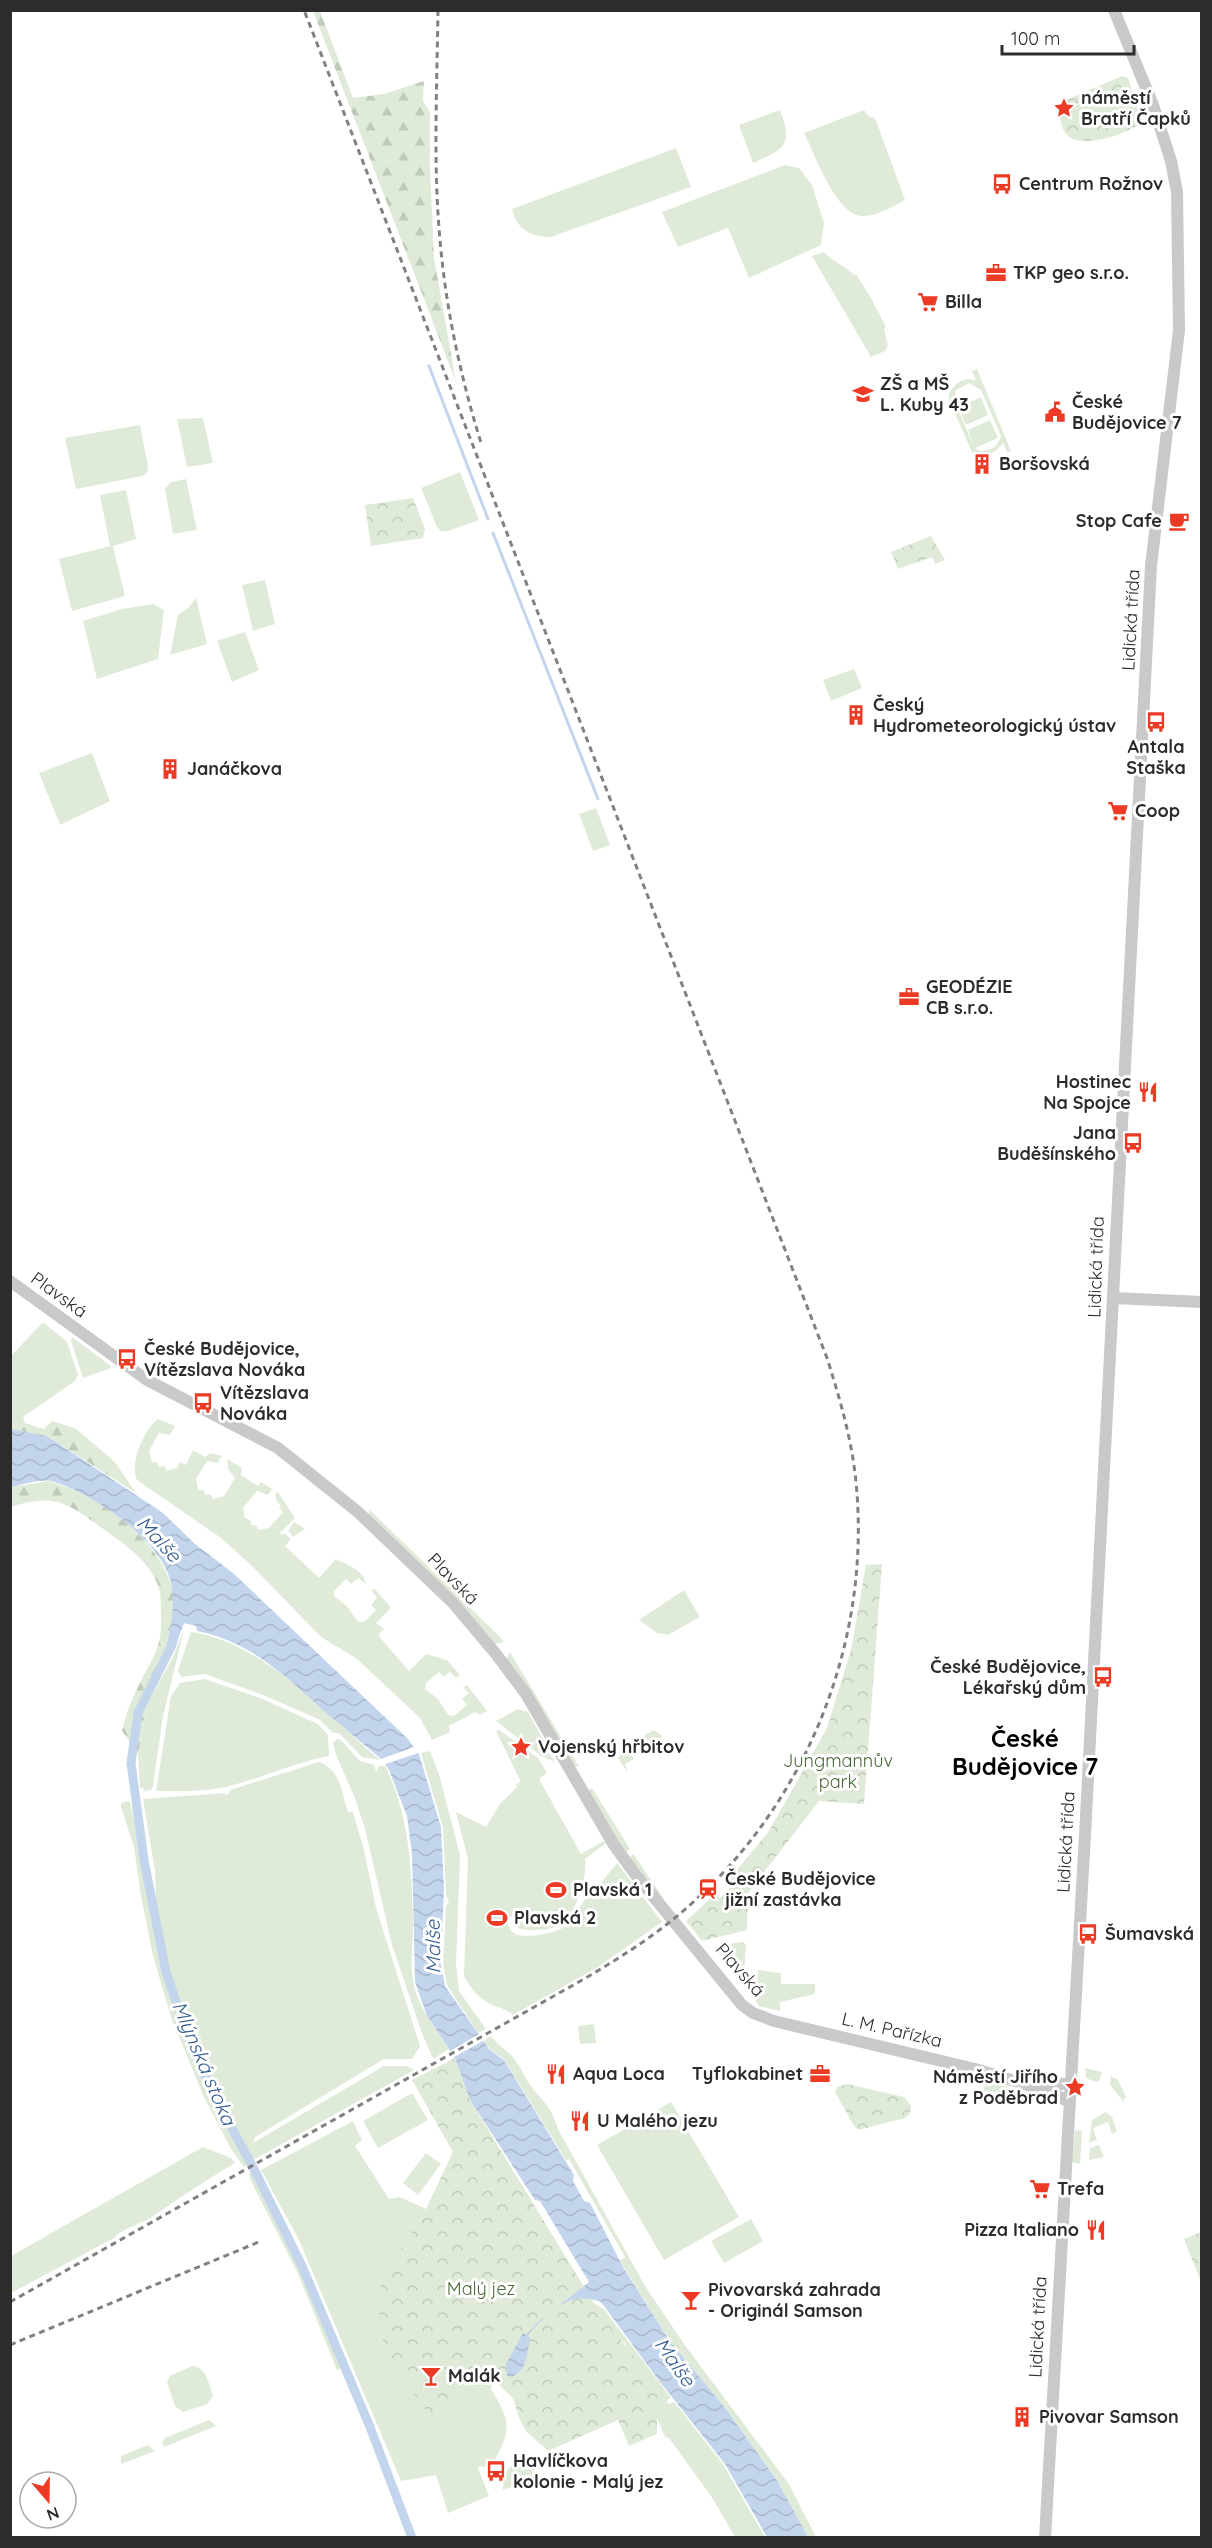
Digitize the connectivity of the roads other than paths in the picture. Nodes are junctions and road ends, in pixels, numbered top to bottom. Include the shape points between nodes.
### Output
1 (1114, 10) edge
2 (10, 1281) edge
3 (1113, 1298) junction
4 (1202, 1302) edge
5 (759, 2016) joint
6 (1017, 2082) junction
7 (1071, 2085) junction
8 (1069, 2102) junction
9 (1045, 2538) edge

1 - 3 street, Lidická třída via 1170,152 1177,192 1179,307 1174,383 1151,566
2 - 5 street, Plavská via 147,1380 278,1448 358,1512 453,1603 526,1694 623,1858 742,2005
3 - 4 street
3 - 7 street, Lidická třída
5 - 6 street, L. M. Pařízka
6 - 7 street via 1022,2079
6 - 8 street, L. M. Pařízka
7 - 8 street, Lidická třída
8 - 9 street, Lidická třída

